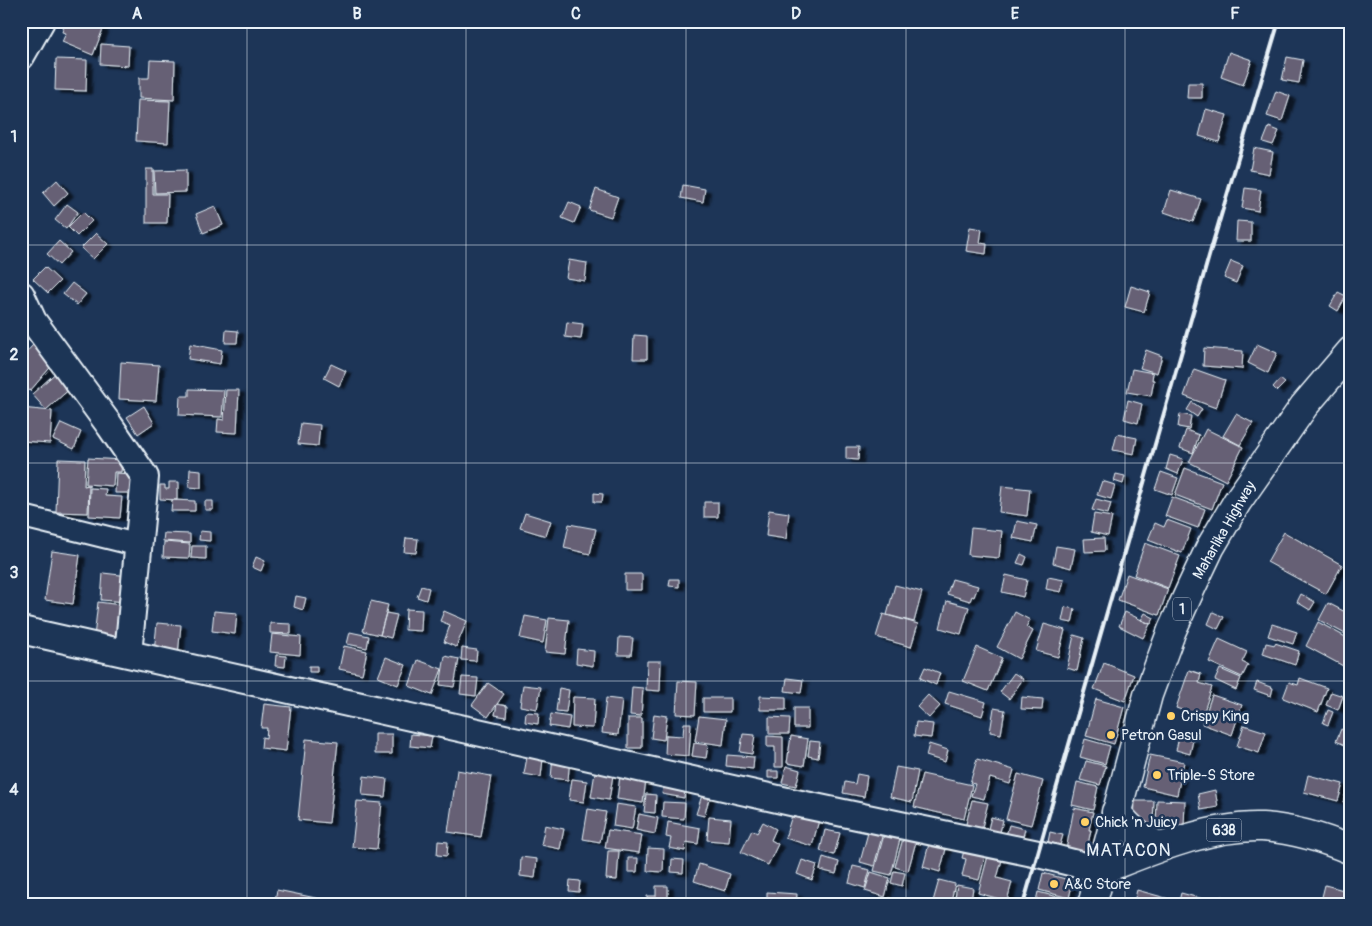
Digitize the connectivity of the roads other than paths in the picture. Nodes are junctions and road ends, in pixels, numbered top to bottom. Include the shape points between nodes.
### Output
1 (42, 21) edge
2 (21, 56) edge
3 (21, 295) edge
4 (1351, 351) edge
5 (21, 516) edge
6 (138, 545) junction
7 (21, 630) edge
8 (128, 654) junction
9 (1116, 812) junction
10 (1160, 847) junction
11 (1351, 850) edge
12 (1101, 870) junction
13 (1092, 905) edge

1 - 2 street
3 - 6 street via 33,321 145,477
4 - 9 main road, Maharlika Highway / 1 via 1304,406 1237,502 1210,548 1160,661
5 - 6 street
6 - 8 street
7 - 8 street
8 - 12 street
9 - 10 main road via 1143,839
9 - 12 main road, Maharlika Highway / 1
10 - 11 main road, 638 via 1226,830 1262,827 1293,831
10 - 12 main road, 638
12 - 13 main road, Maharlika Highway / 1

